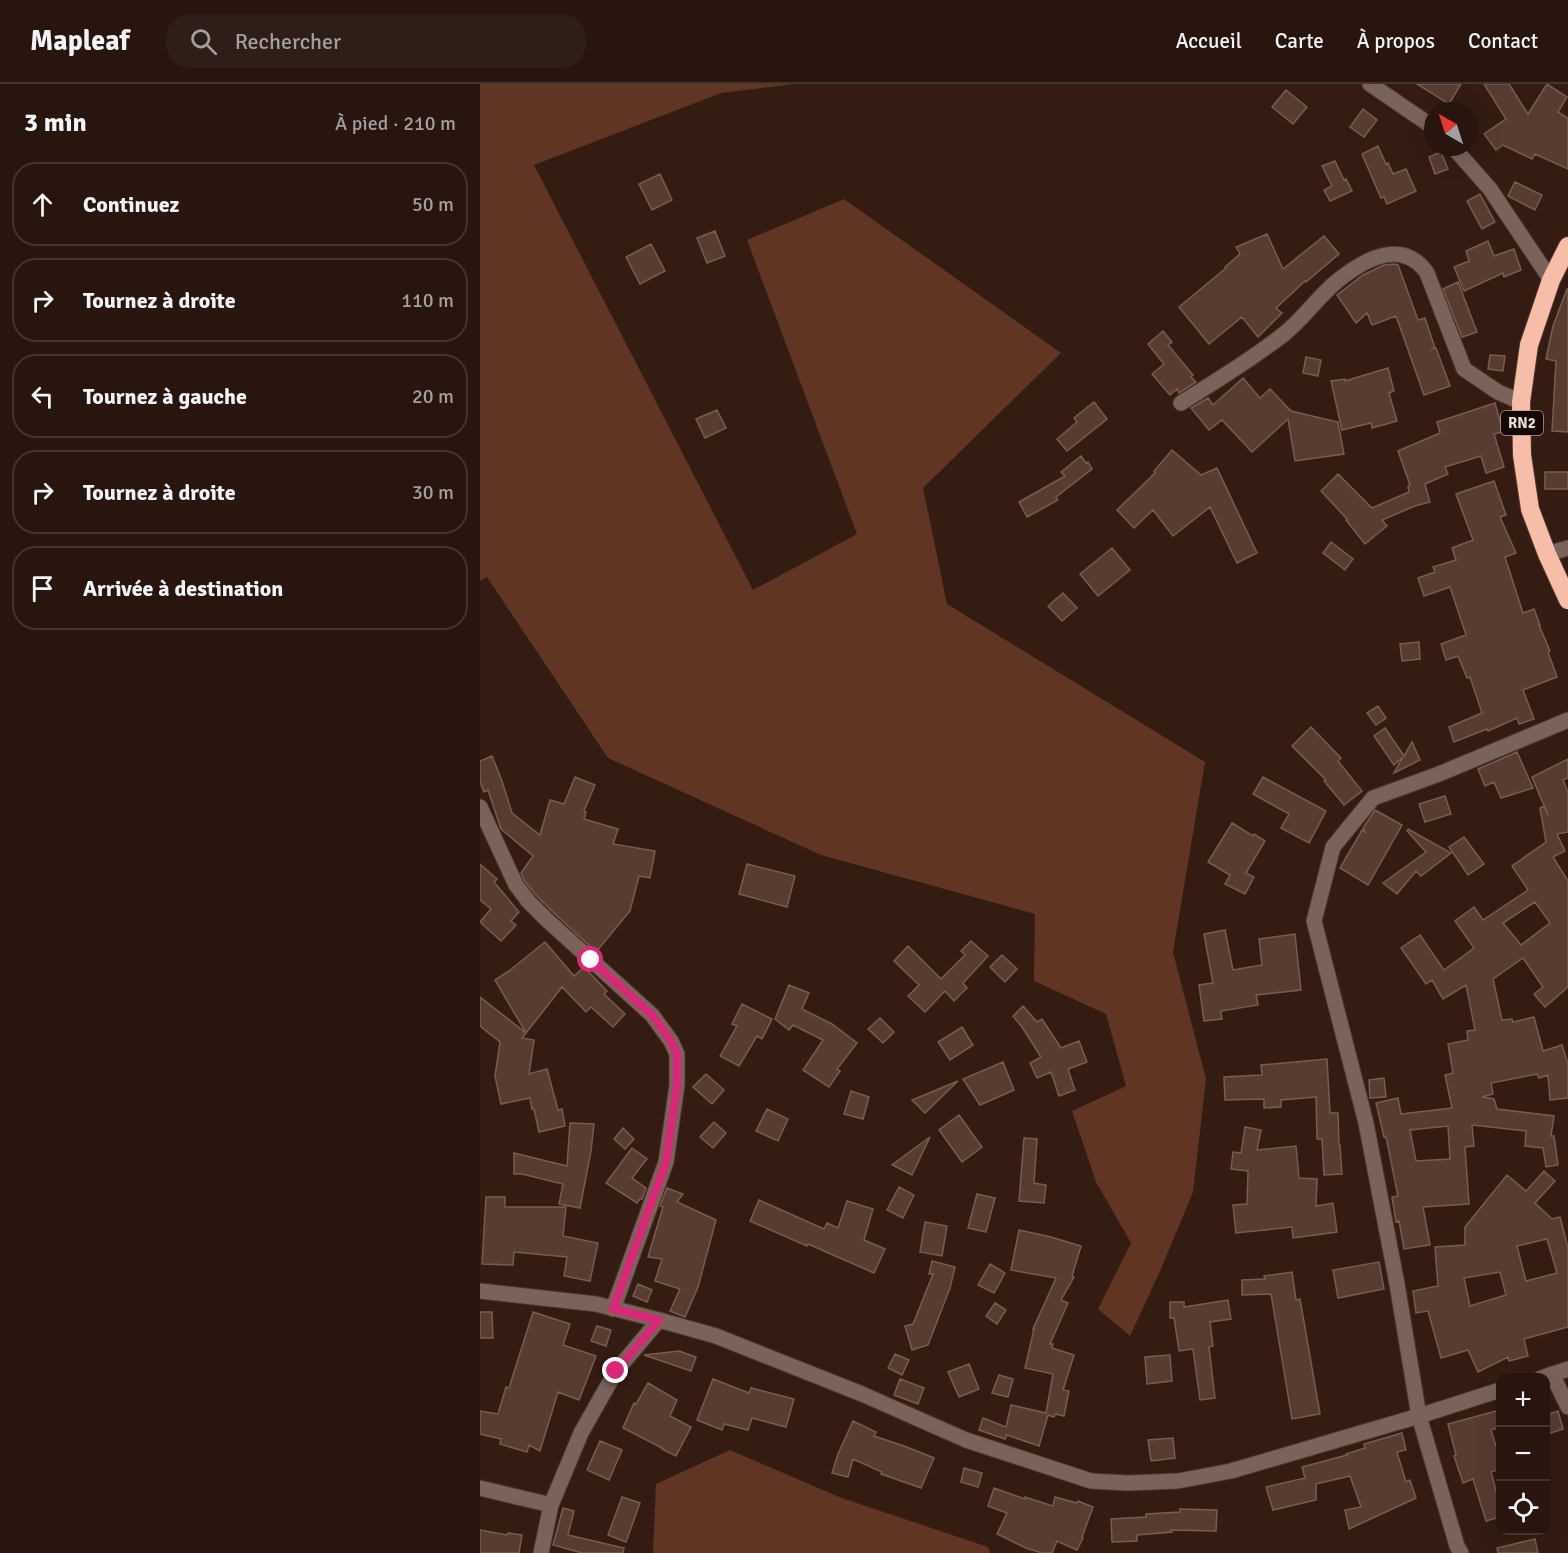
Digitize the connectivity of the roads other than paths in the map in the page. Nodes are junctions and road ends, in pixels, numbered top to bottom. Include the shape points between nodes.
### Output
1 (1370, 84) edge
2 (1424, 121) edge
3 (1461, 156) edge
4 (1568, 246) edge
5 (1551, 280) junction
6 (1521, 402) junction
7 (1181, 404) dead end
8 (1568, 548) edge
9 (1547, 554) junction
10 (1568, 600) edge
11 (1568, 720) edge
12 (480, 807) edge
13 (480, 1291) edge
14 (613, 1309) junction
15 (659, 1320) junction
16 (1568, 1369) edge
17 (1550, 1375) edge
18 (1550, 1382) edge
19 (1496, 1391) edge
20 (1568, 1407) edge
21 (1419, 1416) junction
22 (480, 1488) edge
23 (551, 1505) junction
24 (541, 1553) edge
25 (1461, 1553) edge

1 - 2 street
3 - 5 street via 1490,189
4 - 5 highway, RN2
5 - 6 highway, RN2 via 1529,345
6 - 7 street via 1464,369 1427,273 1420,263 1397,254 1383,255 1350,272 1286,332
6 - 9 highway, RN2 via 1522,455 1530,509
8 - 9 street
9 - 10 highway, RN2
11 - 21 street via 1373,798 1332,847 1314,921 1366,1123
12 - 14 street via 516,885 529,902 652,1015 677,1054 677,1085 666,1162
13 - 14 street via 585,1302
14 - 15 street
15 - 21 street via 716,1336 966,1440 1091,1481 1178,1481 1230,1471
15 - 23 street via 616,1371 581,1433
16 - 17 street
18 - 20 street
19 - 21 street
21 - 25 street
22 - 23 street
23 - 24 street

